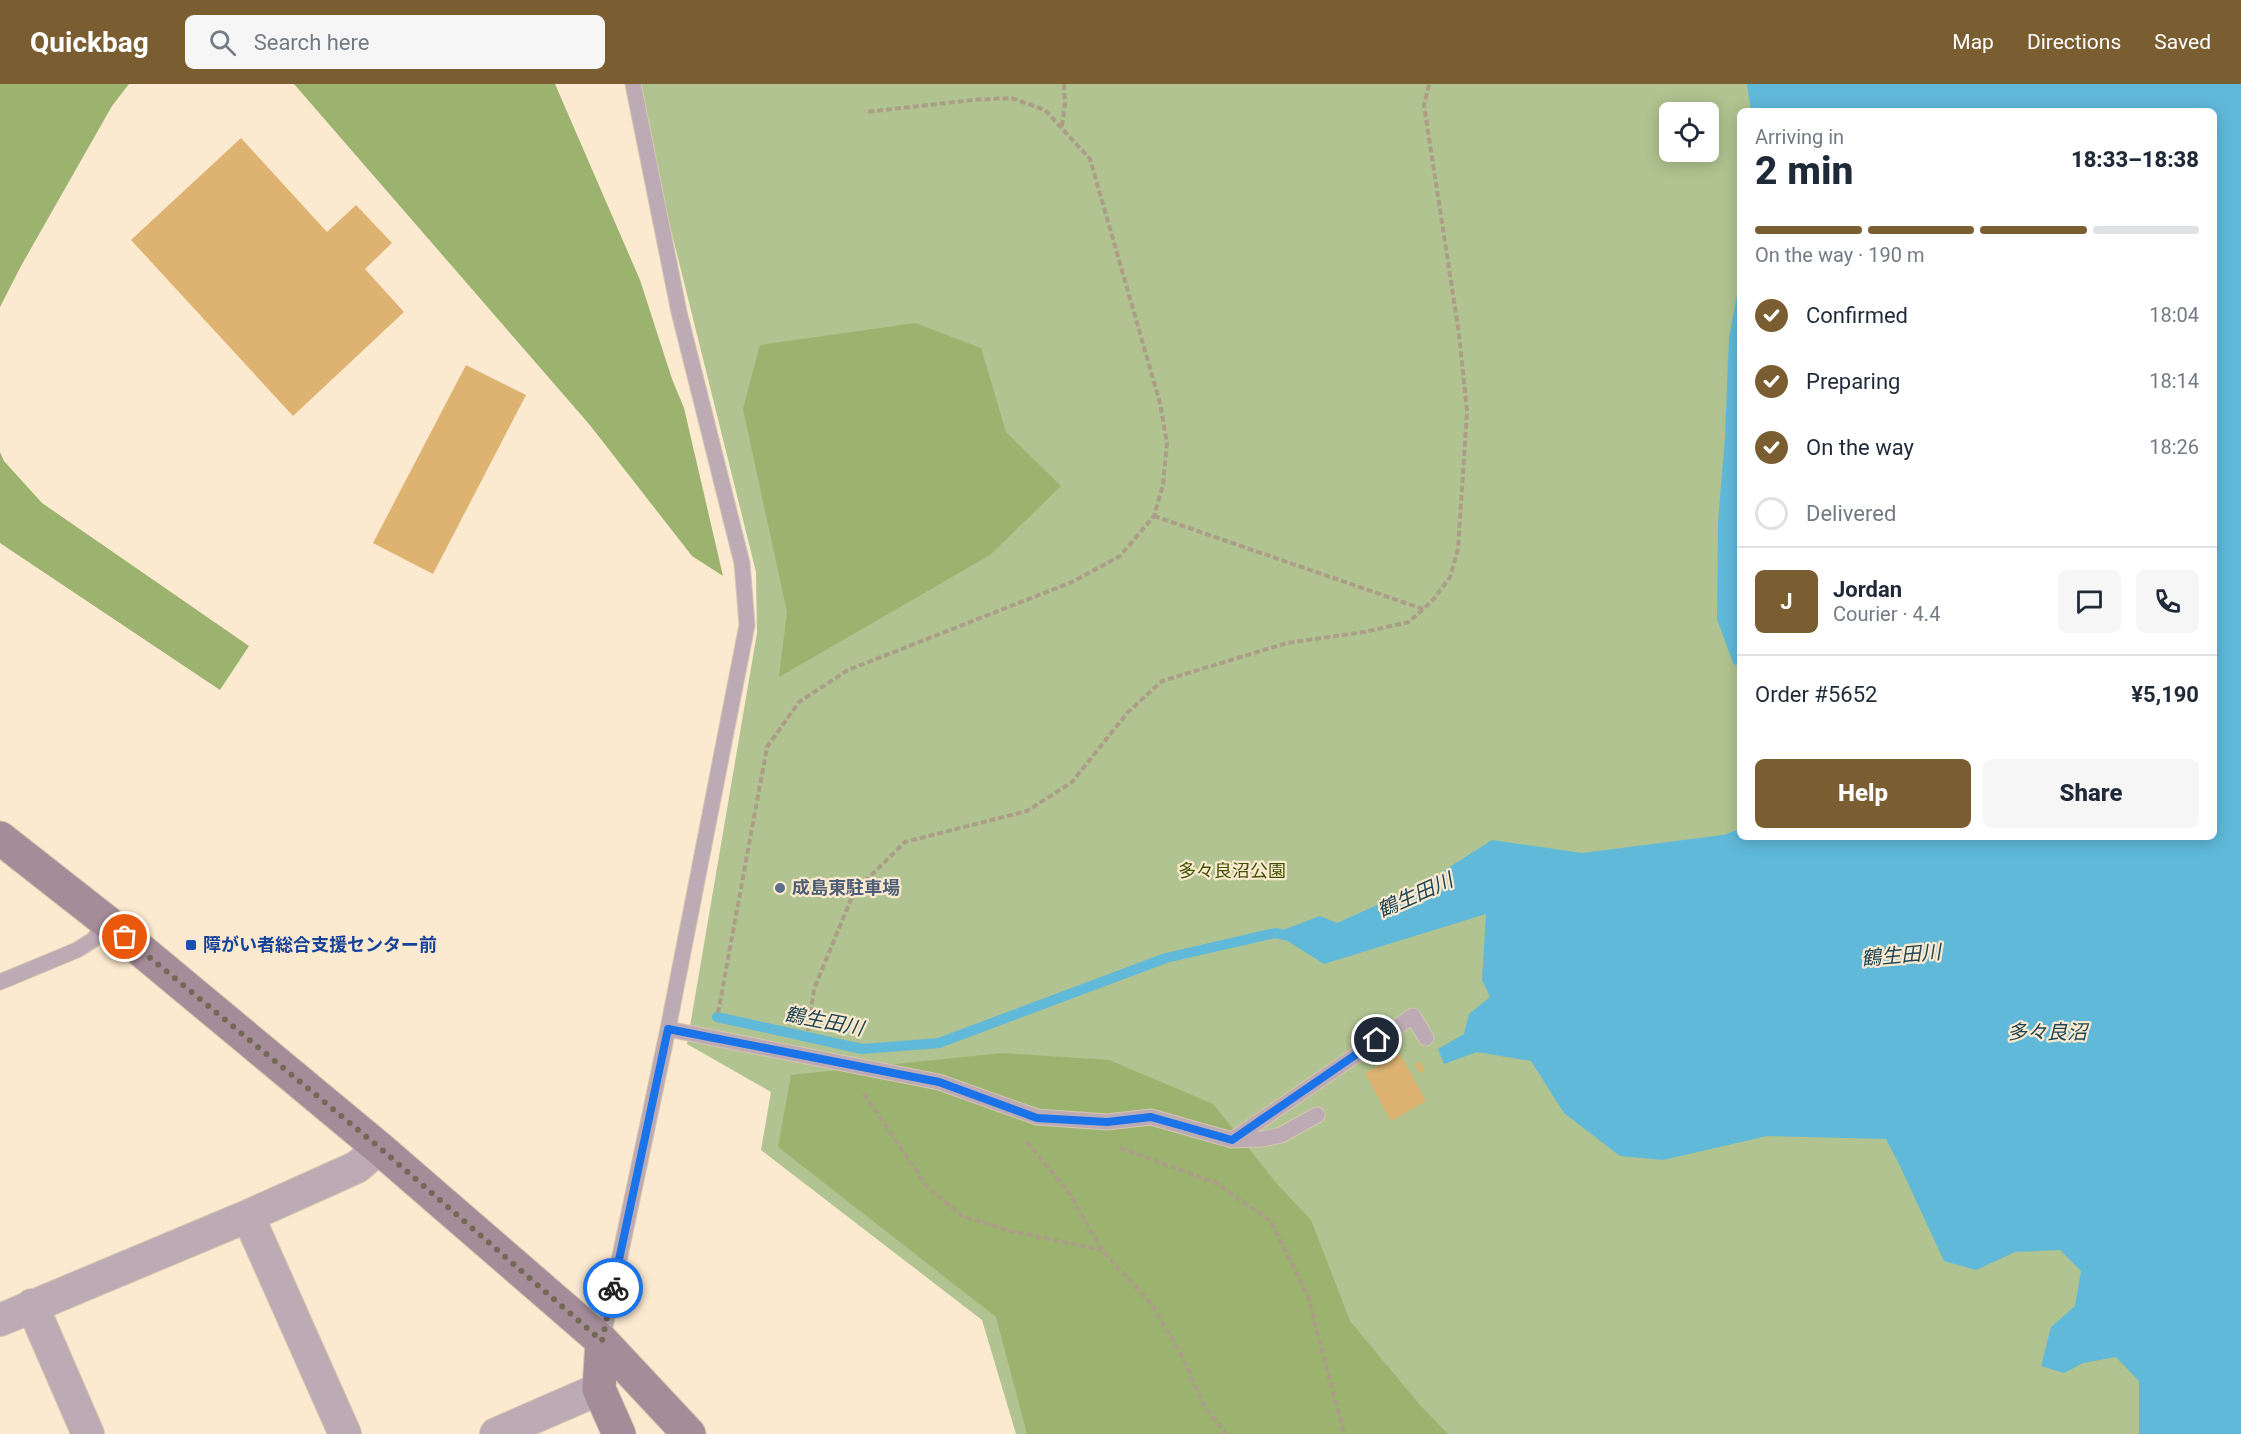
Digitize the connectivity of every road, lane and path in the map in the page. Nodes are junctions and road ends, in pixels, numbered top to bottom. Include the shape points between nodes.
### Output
1 (633, 84) edge
2 (1064, 84) edge
3 (1429, 84) edge
4 (865, 112) dead end
5 (1062, 127) junction
6 (1154, 516) junction
7 (1423, 609) junction
8 (0, 838) edge
9 (106, 922) junction
10 (0, 982) edge
11 (717, 1017) dead end
12 (668, 1029) junction
13 (1426, 1038) dead end
14 (805, 1056) junction
15 (844, 1063) junction
16 (1009, 1107) junction
17 (1317, 1115) dead end
18 (1232, 1140) junction
19 (1115, 1146) dead end
20 (380, 1148) junction
21 (248, 1216) junction
22 (1102, 1250) junction
23 (32, 1305) junction
24 (0, 1320) edge
25 (602, 1341) junction
26 (599, 1389) junction
27 (88, 1434) edge
28 (345, 1434) edge
29 (496, 1434) edge
30 (619, 1434) edge
31 (689, 1434) edge
32 (1226, 1434) edge
33 (1344, 1434) edge

1 - 12 lane via 680,312 742,563 747,625
2 - 5 path
3 - 7 path via 1424,105 1467,411 1458,549 1450,577
4 - 5 path via 1011,98 1045,110
5 - 6 path via 1090,159 1160,403 1167,443 1163,485
6 - 7 path
6 - 11 path via 1120,556 1072,582 848,670 799,702 767,747
7 - 14 path via 1409,622 1287,643 1162,681 1128,712 1072,782 1027,811 905,842 854,892 814,989
8 - 9 street
9 - 10 lane via 93,940 77,950
9 - 20 street
12 - 14 lane
12 - 25 lane
13 - 18 lane via 1413,1016
14 - 15 lane
15 - 16 lane via 939,1082
15 - 22 path via 928,1188 962,1216 1011,1232
16 - 18 lane via 1037,1118 1107,1122 1151,1117
16 - 22 path via 1024,1139 1069,1193
17 - 18 lane via 1281,1135
19 - 33 path via 1214,1182 1271,1221 1308,1296
20 - 21 street via 357,1167
20 - 25 street
21 - 23 street
21 - 28 street
22 - 32 path via 1152,1305 1205,1407
23 - 24 street
23 - 27 street
25 - 26 street
25 - 31 street
26 - 29 street
26 - 30 street

